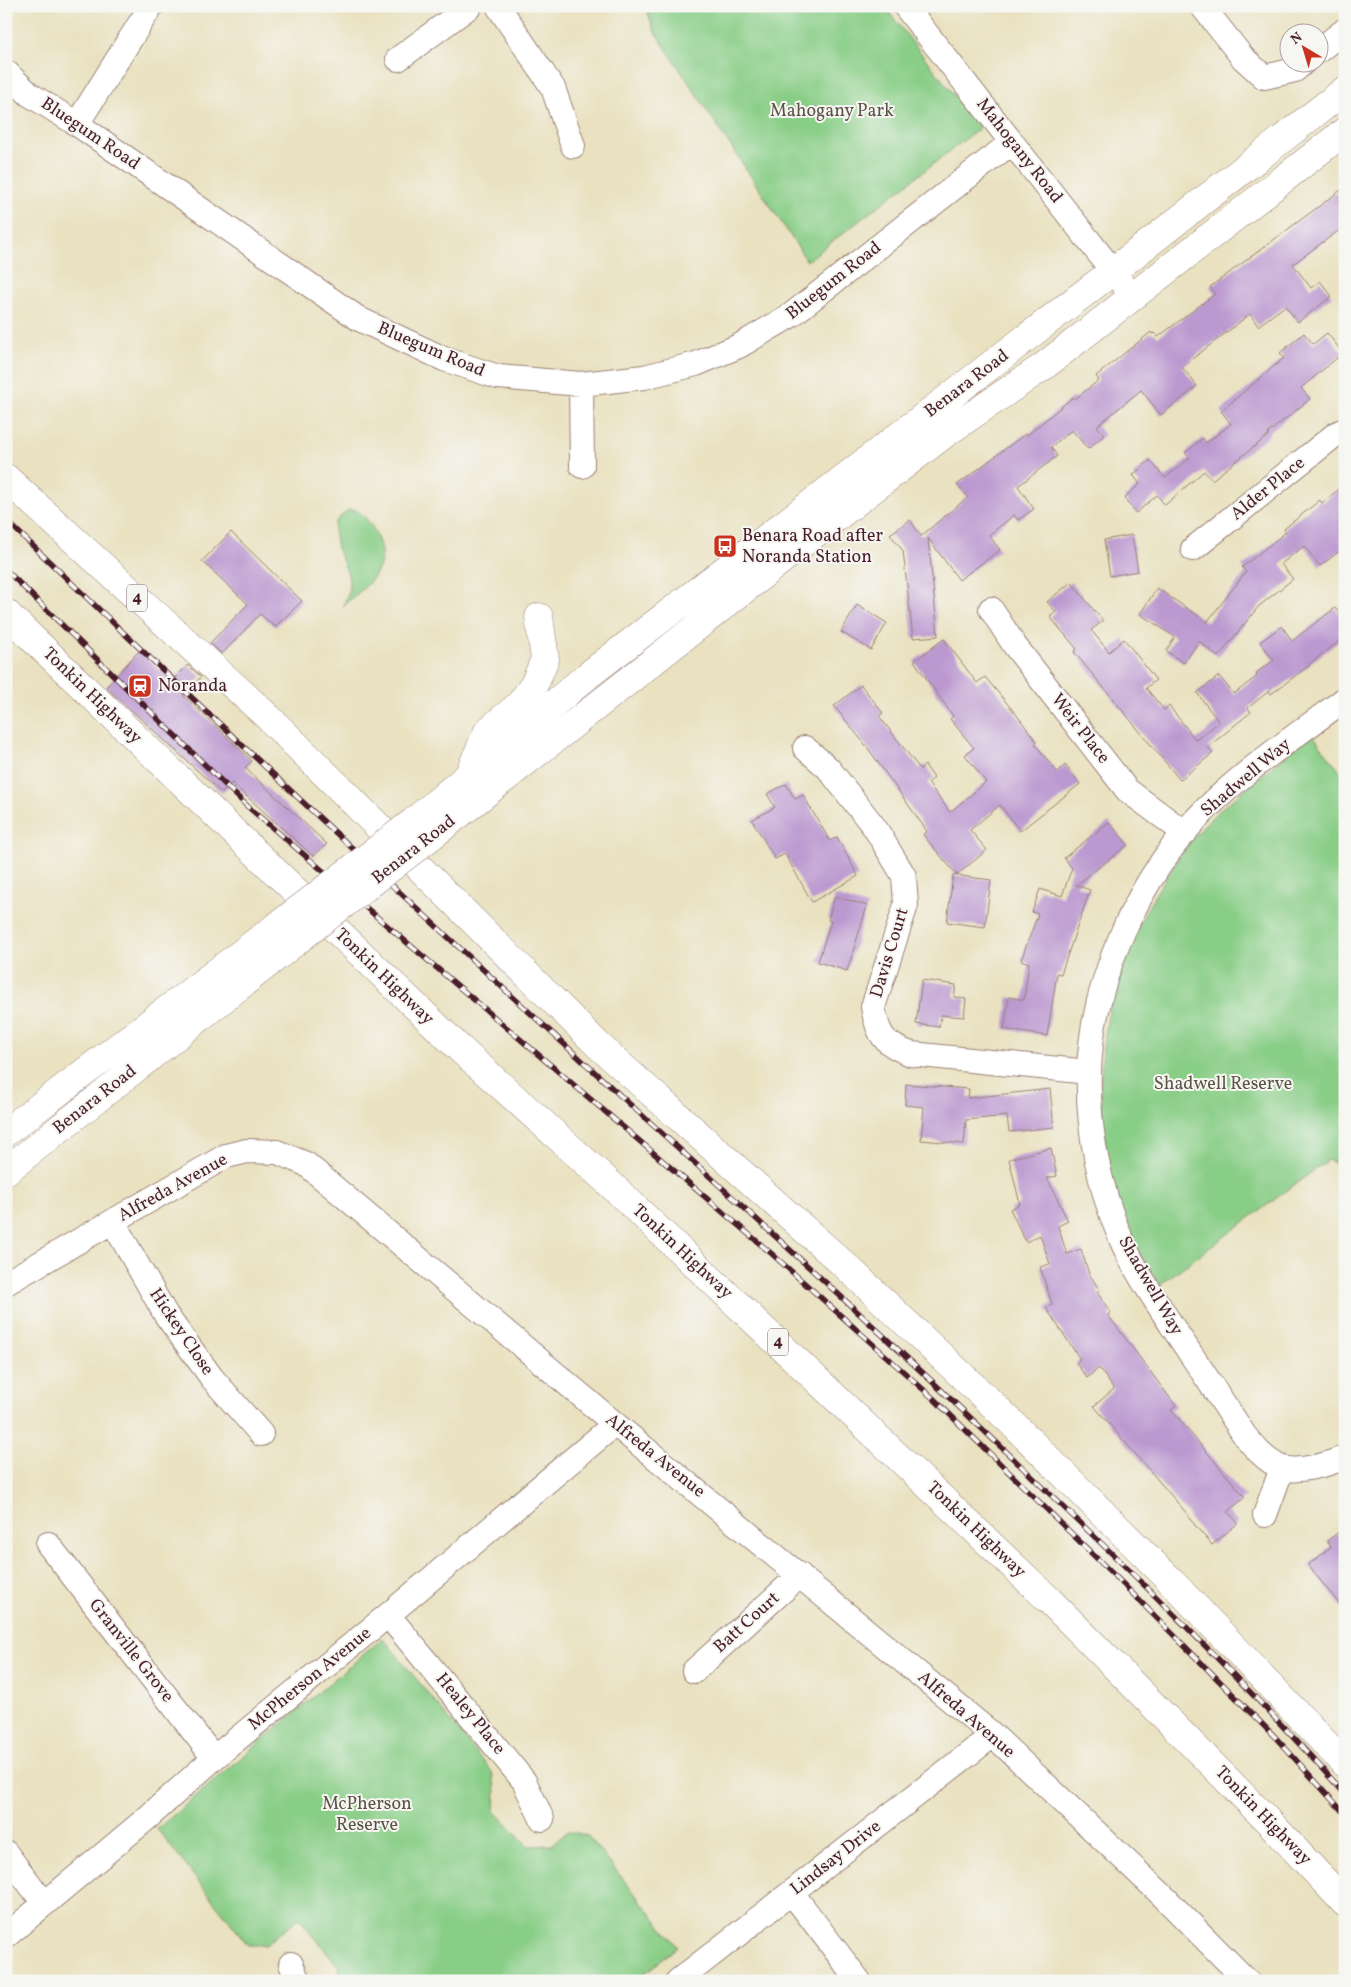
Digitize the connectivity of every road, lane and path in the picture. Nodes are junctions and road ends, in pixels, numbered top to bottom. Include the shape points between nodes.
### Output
1 (151, 6) edge
2 (470, 6) edge
3 (498, 6) edge
4 (905, 6) edge
5 (1202, 6) edge
6 (1345, 30) edge
7 (1328, 43) edge
8 (398, 59) dead end
9 (6, 72) edge
10 (1287, 72) edge
11 (1345, 90) edge
12 (1345, 108) edge
13 (77, 124) junction
14 (1299, 126) junction
15 (1345, 132) edge
16 (1012, 142) junction
17 (573, 146) dead end
18 (1113, 271) junction
19 (1133, 297) junction
20 (582, 384) junction
21 (1345, 430) edge
22 (946, 433) junction
23 (582, 466) dead end
24 (849, 474) junction
25 (6, 478) edge
26 (822, 529) junction
27 (1193, 550) dead end
28 (991, 610) dead end
29 (6, 613) edge
30 (539, 617) dead end
31 (587, 676) junction
32 (1345, 700) edge
33 (806, 748) dead end
34 (468, 775) junction
35 (421, 830) junction
36 (1185, 833) junction
37 (285, 934) junction
38 (1089, 1072) junction
39 (6, 1132) edge
40 (6, 1171) edge
41 (113, 1222) junction
42 (6, 1284) edge
43 (615, 1424) junction
44 (261, 1434) dead end
45 (1345, 1457) edge
46 (1282, 1468) junction
47 (1265, 1515) dead end
48 (48, 1544) dead end
49 (800, 1575) junction
50 (388, 1615) junction
51 (694, 1671) dead end
52 (993, 1735) junction
53 (214, 1758) junction
54 (1345, 1764) edge
55 (542, 1819) dead end
56 (6, 1853) edge
57 (792, 1893) junction
58 (44, 1903) junction
59 (1345, 1903) edge
60 (6, 1936) edge
61 (678, 1981) edge
62 (859, 1981) edge
63 (1247, 1981) edge

1 - 13 street
2 - 8 street
3 - 17 street via 553,88
4 - 16 street, Mahogany Road
5 - 10 street via 1243,58 1264,78
6 - 7 street
9 - 13 street, Bluegum Road via 29,94
11 - 14 main road, Benara Road
12 - 14 main road
13 - 20 street, Bluegum Road via 359,319 444,359 498,377
14 - 18 main road, Benara Road
15 - 19 main road, Benara Road
16 - 18 street, Mahogany Road
16 - 20 street, Bluegum Road via 790,316 739,346 696,364 644,377
18 - 19 street, Mahogany Road
18 - 24 main road, Benara Road
19 - 22 main road, Benara Road via 1044,366
20 - 23 street
21 - 27 street, Alder Place
22 - 24 main road via 909,448 848,487 845,485
22 - 26 main road, Benara Road
24 - 31 main road, Benara Road
25 - 54 main road, 4 via 268,717 598,1045 849,1269 1009,1420 1172,1582
26 - 31 main road, Benara Road via 773,551 608,681
26 - 35 main road, Benara Road
28 - 36 street, Weir Place via 1015,646 1127,790
29 - 59 main road, Tonkin Highway / 4 via 459,1048 614,1188 1049,1600
30 - 34 main road via 545,659 534,685 519,705 488,731
31 - 34 main road, Benara Road
32 - 36 street, Shadwell Way via 1231,786
33 - 38 street, Davis Court via 828,768 875,828 904,876 906,905 873,1007 882,1035 893,1048 911,1054
34 - 35 main road, Benara Road
35 - 37 main road, Benara Road, bridge
36 - 38 street, Shadwell Way via 1149,884 1120,939 1101,998
37 - 39 main road, Benara Road
37 - 40 main road, Benara Road
38 - 46 street, Shadwell Way via 1094,1140 1104,1189 1121,1239 1151,1293 1245,1436 1262,1456
41 - 42 street, Alfreda Avenue
41 - 43 street, Alfreda Avenue via 226,1156 248,1150 277,1152 306,1164
41 - 44 street, Hickey Close via 166,1315 212,1378
43 - 49 street, Alfreda Avenue
43 - 50 street, McPherson Avenue
45 - 46 street via 1319,1466
46 - 47 street
48 - 53 street, Granville Grove
49 - 51 street, Batt Court
49 - 52 street, Alfreda Avenue
50 - 53 street, McPherson Avenue
50 - 55 street, Healey Place via 524,1780
52 - 57 street, Lindsay Drive
52 - 63 street, Alfreda Avenue via 1162,1895
53 - 58 street, McPherson Avenue
56 - 58 street
57 - 61 street, Lindsay Drive
57 - 62 street
58 - 60 street, McPherson Avenue

